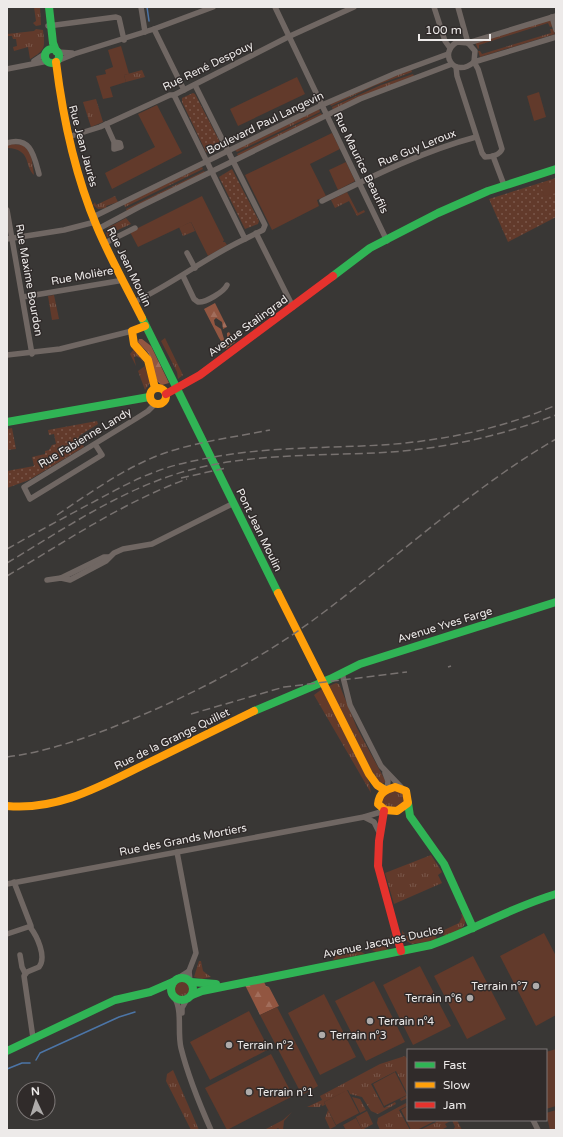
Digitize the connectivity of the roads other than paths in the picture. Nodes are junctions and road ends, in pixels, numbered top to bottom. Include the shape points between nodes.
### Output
1 (46, 7) edge
2 (49, 7) edge
3 (141, 7) edge
4 (213, 7) edge
5 (276, 7) edge
6 (354, 7) edge
7 (434, 7) edge
8 (458, 7) edge
9 (554, 17) edge
10 (50, 26) junction
11 (154, 30) junction
12 (556, 30) edge
13 (145, 32) junction
14 (290, 36) junction
15 (556, 37) edge
16 (124, 40) junction
17 (468, 43) junction
18 (450, 48) junction
19 (448, 54) junction
20 (53, 56) junction
21 (474, 62) junction
22 (454, 66) junction
23 (7, 69) edge
24 (195, 85) junction
25 (184, 90) junction
26 (174, 95) junction
27 (322, 105) junction
28 (327, 115) junction
29 (106, 124) junction
30 (476, 136) junction
31 (68, 137) junction
32 (114, 142) dead end
33 (7, 144) edge
34 (228, 151) junction
35 (493, 156) junction
36 (233, 160) junction
37 (206, 162) junction
38 (556, 169) edge
39 (211, 172) junction
40 (39, 174) dead end
41 (359, 182) junction
42 (504, 185) junction
43 (322, 201) dead end
44 (7, 210) edge
45 (96, 223) junction
46 (135, 228) dead end
47 (256, 233) junction
48 (10, 238) edge
49 (245, 239) junction
50 (387, 241) junction
51 (105, 243) junction
52 (187, 253) dead end
53 (195, 268) junction
54 (183, 276) junction
55 (122, 279) junction
56 (227, 285) dead end
57 (23, 297) junction
58 (134, 302) junction
59 (293, 307) junction
60 (145, 326) junction
61 (132, 332) junction
62 (32, 354) junction
63 (7, 356) edge
64 (172, 382) joint
65 (155, 388) junction
66 (166, 394) junction
67 (152, 400) junction
68 (7, 422) edge
69 (95, 444) junction
70 (234, 503) junction
71 (47, 580) dead end
72 (556, 602) edge
73 (342, 673) junction
74 (384, 771) junction
75 (369, 774) junction
76 (401, 787) junction
77 (386, 789) junction
78 (378, 801) junction
79 (408, 802) junction
80 (7, 806) edge
81 (384, 811) junction
82 (370, 814) junction
83 (364, 817) junction
84 (379, 841) junction
85 (177, 852) junction
86 (14, 882) junction
87 (7, 884) edge
88 (556, 894) edge
89 (30, 927) junction
90 (473, 928) junction
91 (7, 934) edge
92 (401, 951) junction
93 (20, 955) dead end
94 (189, 971) junction
95 (25, 973) junction
96 (176, 980) junction
97 (255, 980) junction
98 (191, 981) junction
99 (140, 994) junction
100 (173, 995) junction
101 (190, 997) junction
102 (33, 1038) junction
103 (7, 1051) edge
104 (533, 1121) edge
105 (211, 1130) edge
106 (214, 1130) edge
107 (538, 1130) edge

1 - 10 main road
2 - 10 main road
3 - 13 street
4 - 11 street
5 - 14 street, Rue Maurice Beaufils
6 - 14 street, Rue René Despouy
7 - 18 street via 445,41
8 - 17 street
9 - 12 street
9 - 17 street
10 - 16 street via 116,17 119,18
10 - 20 main road, Rue Jean Jaurès
11 - 13 street
11 - 25 street
13 - 16 street
14 - 24 street, Rue René Despouy
14 - 27 street, Rue Maurice Beaufils
15 - 21 street
16 - 20 street via 74,54
17 - 18 street via 457,42
17 - 21 street via 475,51
18 - 19 street
19 - 22 street
19 - 27 street, Boulevard Paul Langevin
20 - 23 street
20 - 31 main road, Rue Jean Jaurès
21 - 22 street via 466,68
21 - 35 street via 502,149
22 - 28 street, Boulevard Paul Langevin via 391,86
22 - 30 street
24 - 25 street, Rue René Despouy
24 - 34 street
25 - 26 street, Rue René Despouy
26 - 29 street, Rue René Despouy
26 - 37 street
27 - 28 street, Rue Maurice Beaufils
27 - 34 street, Boulevard Paul Langevin
28 - 36 street, Boulevard Paul Langevin
28 - 41 street, Rue Maurice Beaufils
29 - 31 street, Rue René Despouy
29 - 32 street
30 - 35 street via 484,157
30 - 41 street, Rue Guy Leroux
31 - 45 main road, Rue Jean Jaurès via 77,173
33 - 40 street via 19,142 29,147
34 - 36 street
34 - 37 street, Boulevard Paul Langevin
35 - 42 street
36 - 39 street, Boulevard Paul Langevin
36 - 47 street via 264,222 265,228
37 - 39 street
37 - 45 street, Boulevard Paul Langevin
38 - 42 main road, Avenue Stalingrad
39 - 45 street, Boulevard Paul Langevin
39 - 49 street
41 - 43 street, Rue Guy Leroux
41 - 50 street, Rue Maurice Beaufils
42 - 50 main road, Avenue Stalingrad via 438,213
44 - 48 street, Rue Maxime Bourdon
45 - 48 street
45 - 51 main road, Rue Jean Moulin
46 - 51 street
47 - 49 street
47 - 59 street
48 - 57 street, Rue Maxime Bourdon
49 - 53 street
50 - 59 main road, Avenue Stalingrad
51 - 55 main road, Rue Jean Moulin
52 - 53 street
53 - 54 street
54 - 56 street via 198,302 209,299 224,290
54 - 58 street
55 - 57 street, Rue Molière
55 - 58 main road, Rue Jean Moulin
57 - 62 street, Rue Maxime Bourdon
58 - 60 main road, Rue Jean Moulin
59 - 66 main road, Avenue Stalingrad via 200,375
60 - 61 main road
60 - 64 main road, Rue Jean Moulin
61 - 62 street
61 - 65 main road via 134,344 148,360
62 - 63 street
64 - 70 main road, Pont Jean Moulin
65 - 66 main road via 163,389
65 - 67 main road via 151,390
66 - 67 main road via 162,403
67 - 68 main road
67 - 69 street, Rue Fabienne Landy via 148,411
69 - 69 street, Rue Fabienne Landy via 102,455 30,499 24,487
70 - 71 street via 152,544 123,549 70,580
70 - 75 main road, Pont Jean Moulin
72 - 73 main road, Avenue Yves Farge via 374,659
73 - 74 street via 350,705
73 - 80 main road, Rue de la Grange Quillet via 271,703 83,794 45,807
74 - 76 street
74 - 77 street via 388,781
75 - 77 main road via 379,787
75 - 78 main road
76 - 77 main road
76 - 79 main road via 408,795
77 - 78 main road via 380,793
78 - 81 main road
78 - 82 street, Rue des Grands Mortiers
79 - 81 main road via 397,811
79 - 90 main road via 410,816 444,864
81 - 82 street
81 - 84 main road
82 - 83 street, Rue des Grands Mortiers
83 - 84 street via 377,824
83 - 85 street, Rue des Grands Mortiers
84 - 92 main road via 379,872
85 - 86 street, Rue des Grands Mortiers
85 - 94 street via 196,953
86 - 87 street, Rue des Grands Mortiers
86 - 89 street
88 - 90 main road, Avenue Jacques Duclos via 522,905
89 - 91 street
89 - 95 street via 37,937 42,963 38,968
90 - 92 main road, Avenue Jacques Duclos via 444,941
92 - 97 main road, Avenue Jacques Duclos
93 - 95 street
94 - 96 street
94 - 98 street
95 - 102 street
96 - 98 main road via 185,978
96 - 99 main road
96 - 100 main road via 170,988
97 - 98 main road, Avenue Jacques Duclos via 216,984
97 - 101 main road, Avenue Jacques Duclos via 199,992
98 - 101 main road via 194,990
99 - 100 main road
99 - 102 main road via 115,1000
100 - 101 main road via 180,1000
100 - 105 street via 179,1008 178,1030 181,1050 192,1086
101 - 106 street via 182,1008 182,1038 196,1088
102 - 103 main road
104 - 107 street

